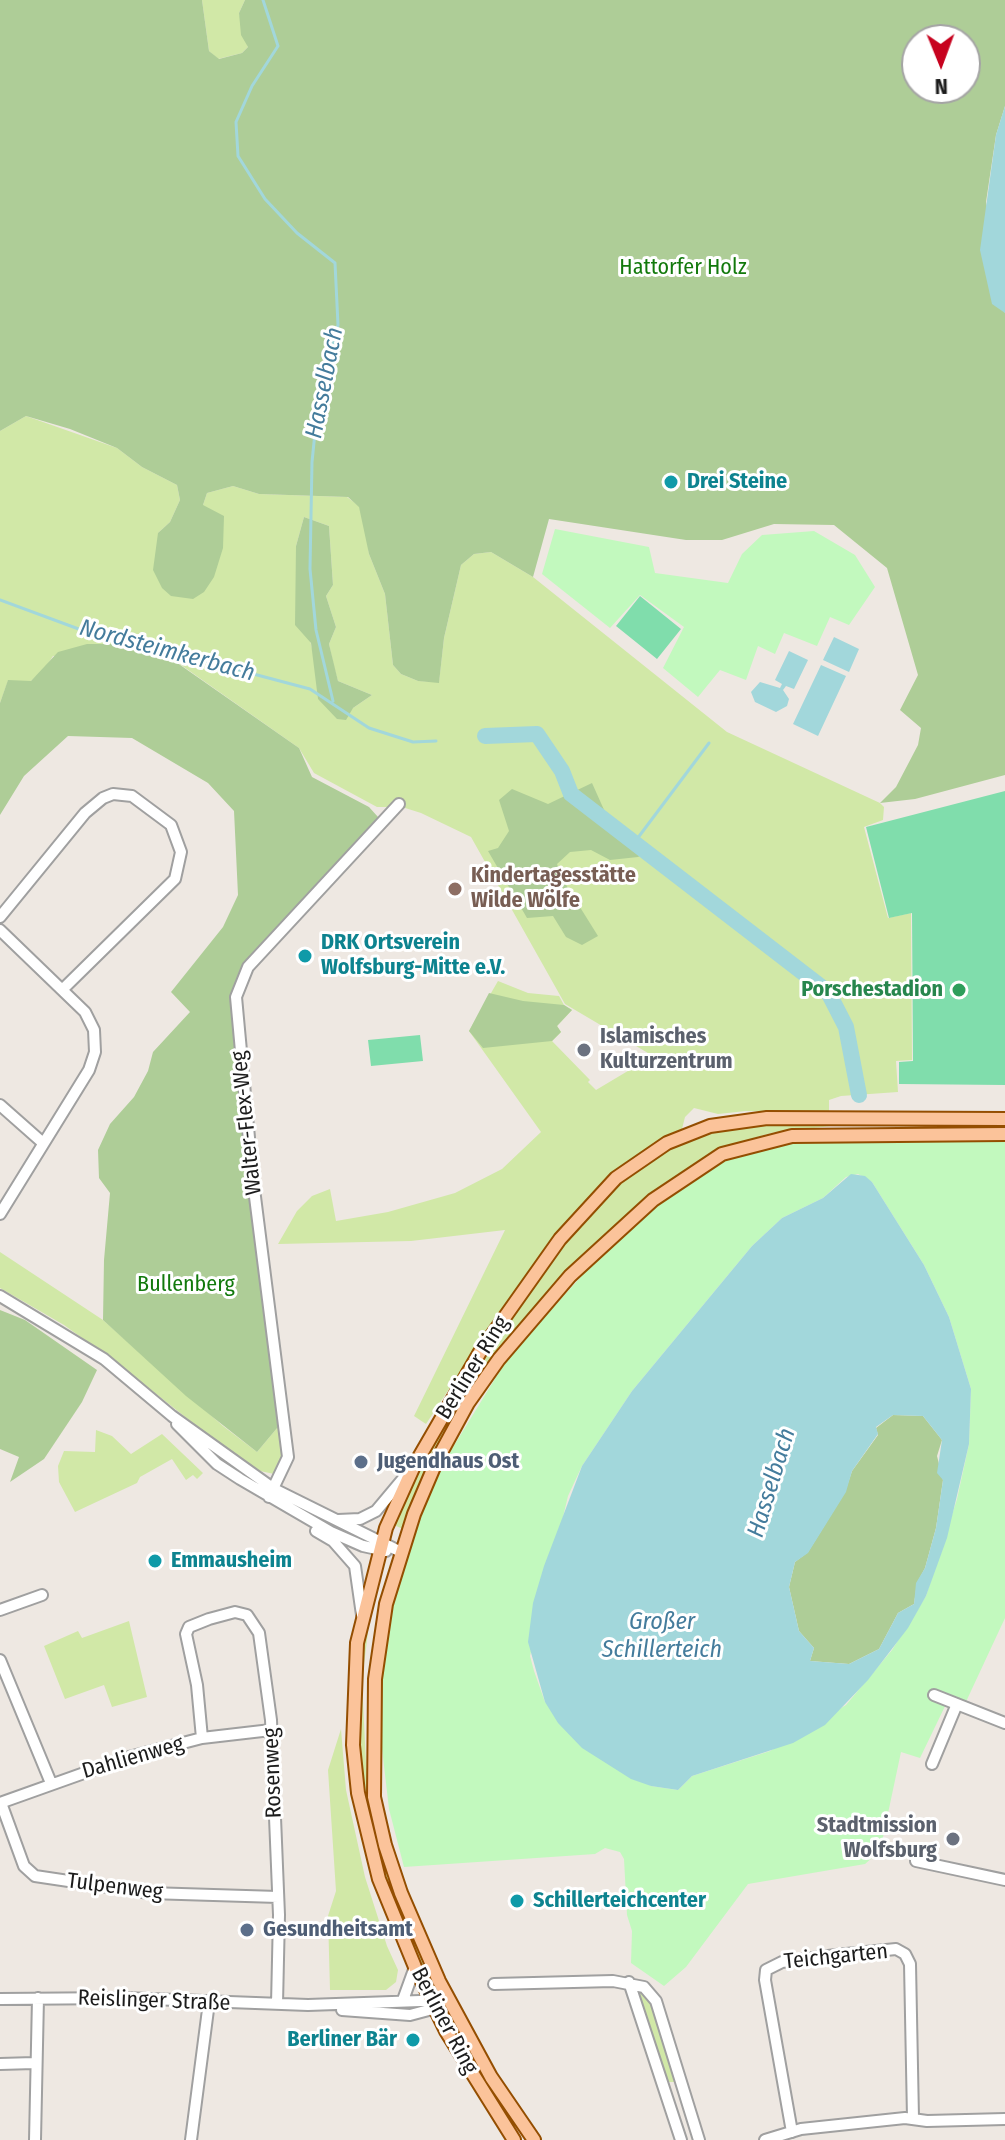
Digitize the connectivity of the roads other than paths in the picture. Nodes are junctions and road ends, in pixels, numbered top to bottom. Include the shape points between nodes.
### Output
1 (399, 804) dead end
2 (0, 917) edge
3 (0, 930) edge
4 (64, 988) junction
5 (0, 1105) edge
6 (1005, 1119) edge
7 (1005, 1134) edge
8 (43, 1143) junction
9 (4, 1197) edge
10 (0, 1214) edge
11 (0, 1296) edge
12 (414, 1466) junction
13 (272, 1493) junction
14 (293, 1512) junction
15 (332, 1520) junction
16 (381, 1546) junction
17 (401, 1552) junction
18 (42, 1595) dead end
19 (0, 1610) edge
20 (362, 1615) junction
21 (0, 1660) edge
22 (934, 1695) dead end
23 (957, 1704) junction
24 (1005, 1723) edge
25 (271, 1730) junction
26 (202, 1738) junction
27 (932, 1764) dead end
28 (51, 1783) junction
29 (0, 1803) edge
30 (916, 1861) dead end
31 (1005, 1880) edge
32 (278, 1897) junction
33 (415, 1967) junction
34 (633, 1983) junction
35 (494, 1984) dead end
36 (38, 1998) junction
37 (0, 1999) edge
38 (403, 2000) junction
39 (448, 2000) junction
40 (209, 2002) junction
41 (277, 2004) junction
42 (308, 2005) junction
43 (433, 2005) junction
44 (34, 2063) junction
45 (0, 2064) edge
46 (682, 2088) junction
47 (664, 2093) junction
48 (913, 2118) junction
49 (1005, 2119) edge
50 (792, 2132) junction
51 (35, 2140) edge
52 (191, 2140) edge
53 (514, 2140) edge
54 (534, 2140) edge
55 (681, 2140) edge
56 (699, 2140) edge
57 (765, 2140) edge

1 - 13 street, Walter-Flex-Weg via 248,967 236,997 288,1457
2 - 4 street via 103,798 132,796 171,825 181,852 175,879
3 - 4 street
4 - 8 street via 94,1030 95,1052
5 - 8 street
6 - 12 main road, Berliner Ring via 767,1118 710,1126 667,1143 616,1178 560,1239 480,1352
7 - 17 main road, Berliner Ring via 792,1136 722,1154 686,1175 598,1247 499,1359 437,1460
8 - 9 street
9 - 10 street
11 - 13 street via 104,1359 172,1416 217,1464
12 - 15 street via 376,1511 360,1519
12 - 16 main road, Berliner Ring
13 - 14 street
13 - 15 street
14 - 16 street via 363,1546
14 - 20 street via 333,1541 355,1566
15 - 16 street
16 - 17 street
16 - 20 main road, Berliner Ring
17 - 39 main road, Berliner Ring via 386,1604 375,1679 374,1797 401,1893
18 - 19 street
20 - 33 main road, Berliner Ring via 354,1694 358,1793 379,1879
21 - 28 street
22 - 23 street
23 - 24 street
23 - 27 street
25 - 26 street, Dahlienweg
25 - 26 street, Rosenweg via 255,1622 235,1612 189,1627 186,1634
25 - 32 street, Rosenweg
26 - 28 street, Dahlienweg
28 - 29 street, Dahlienweg
29 - 32 street, Tulpenweg via 24,1866 35,1876 149,1893
30 - 31 street
32 - 41 street, Rosenweg
33 - 38 street
33 - 43 main road, Berliner Ring
34 - 35 street
34 - 46 street via 650,1991 656,2001
34 - 47 street
36 - 37 street, Reislinger Straße
36 - 40 street, Reislinger Straße
36 - 44 street
38 - 42 street, Reislinger Straße
38 - 43 street, Reislinger Straße
39 - 43 street
39 - 54 main road, Berliner Ring
40 - 41 street, Reislinger Straße
40 - 52 street
41 - 42 street, Reislinger Straße
42 - 43 street, Reislinger Straße via 410,2015
43 - 53 main road, Berliner Ring
44 - 45 street
44 - 51 street
46 - 47 street
46 - 56 street
47 - 55 street
48 - 49 street
48 - 50 street
48 - 50 street, Teichgarten via 910,1964 896,1949 836,1955 782,1962 766,1970
50 - 57 street

